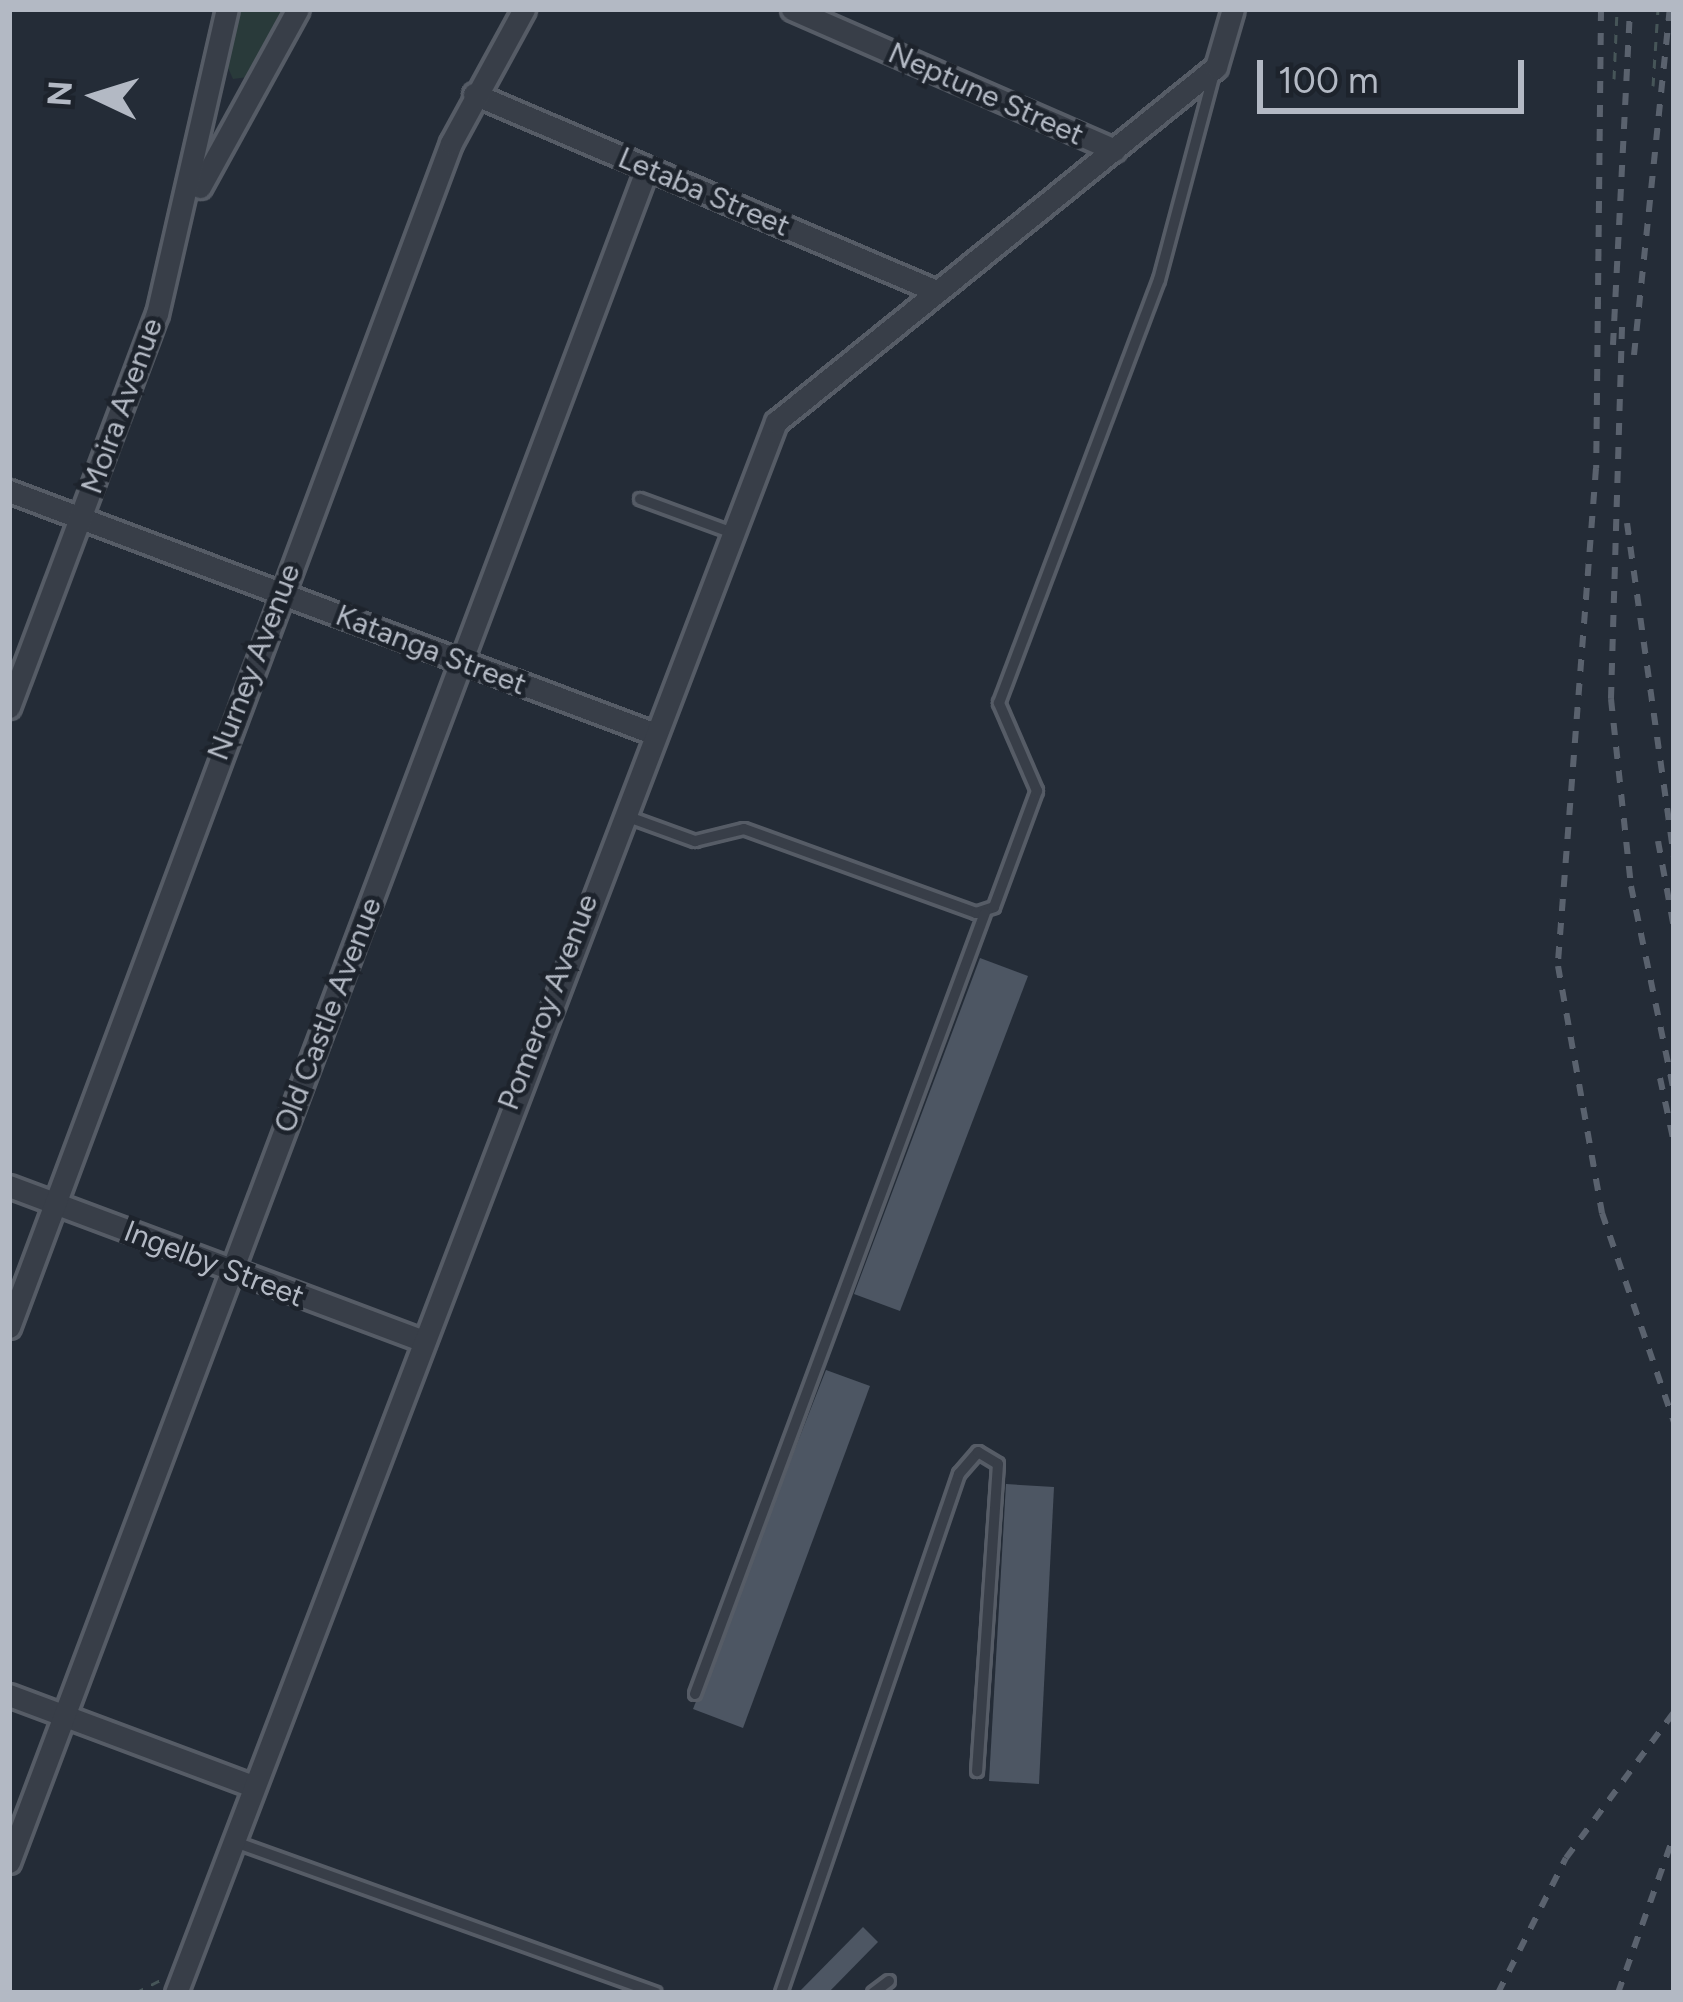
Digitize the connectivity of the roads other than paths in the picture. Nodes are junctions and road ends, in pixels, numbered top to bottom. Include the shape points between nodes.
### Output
1 (227, 9) edge
2 (298, 9) edge
3 (524, 9) edge
4 (792, 9) edge
5 (1233, 9) edge
6 (1216, 67) junction
7 (474, 94) junction
8 (250, 95) junction
9 (210, 98) junction
10 (1114, 150) junction
11 (647, 168) junction
12 (190, 204) junction
13 (933, 290) junction
14 (9, 490) edge
15 (640, 499) dead end
16 (81, 518) junction
17 (730, 532) junction
18 (280, 592) junction
19 (462, 663) junction
20 (9, 707) edge
21 (650, 732) junction
22 (620, 813) junction
23 (985, 913) junction
24 (9, 1186) edge
25 (57, 1204) junction
26 (230, 1271) junction
27 (9, 1327) edge
28 (420, 1340) junction
29 (695, 1694) dead end
30 (9, 1695) edge
31 (63, 1715) junction
32 (976, 1771) dead end
33 (250, 1785) junction
34 (232, 1841) junction
35 (9, 1862) edge
36 (889, 1981) dead end
37 (176, 1993) edge
38 (656, 1993) edge
39 (781, 1993) edge
40 (873, 1993) edge

1 - 9 street, Moira Avenue
2 - 8 street
3 - 7 street, Nurney Avenue
4 - 10 street, Neptune Street
5 - 6 street
6 - 10 street, Pomeroy Avenue
6 - 23 lane via 1159,280 999,703 1036,791
7 - 11 street, Letaba Street
7 - 18 street, Nurney Avenue
8 - 9 street
8 - 12 street
9 - 12 street, Moira Avenue
10 - 13 street, Pomeroy Avenue
11 - 13 street, Letaba Street
11 - 19 street, Old Castle Avenue
12 - 16 street, Moira Avenue
13 - 17 street, Pomeroy Avenue via 789,404
14 - 16 street, Katanga Street
15 - 17 lane
16 - 18 street, Katanga Street
16 - 20 street, Moira Avenue
17 - 21 street, Pomeroy Avenue
18 - 19 street, Katanga Street
18 - 25 street, Nurney Avenue
19 - 21 street, Katanga Street
19 - 26 street, Old Castle Avenue
21 - 22 street, Pomeroy Avenue
22 - 23 lane via 694,841 744,829
22 - 28 street, Pomeroy Avenue
23 - 29 lane
24 - 25 street, Ingelby Street
25 - 26 street, Ingelby Street
25 - 27 street, Nurney Avenue
26 - 28 street, Ingelby Street
26 - 31 street, Old Castle Avenue
28 - 33 street, Pomeroy Avenue
30 - 31 street
31 - 33 street
31 - 35 street, Old Castle Avenue
32 - 39 lane via 998,1465 978,1452 959,1474
33 - 34 street, Pomeroy Avenue
34 - 37 street, Pomeroy Avenue
34 - 38 lane
36 - 40 lane

